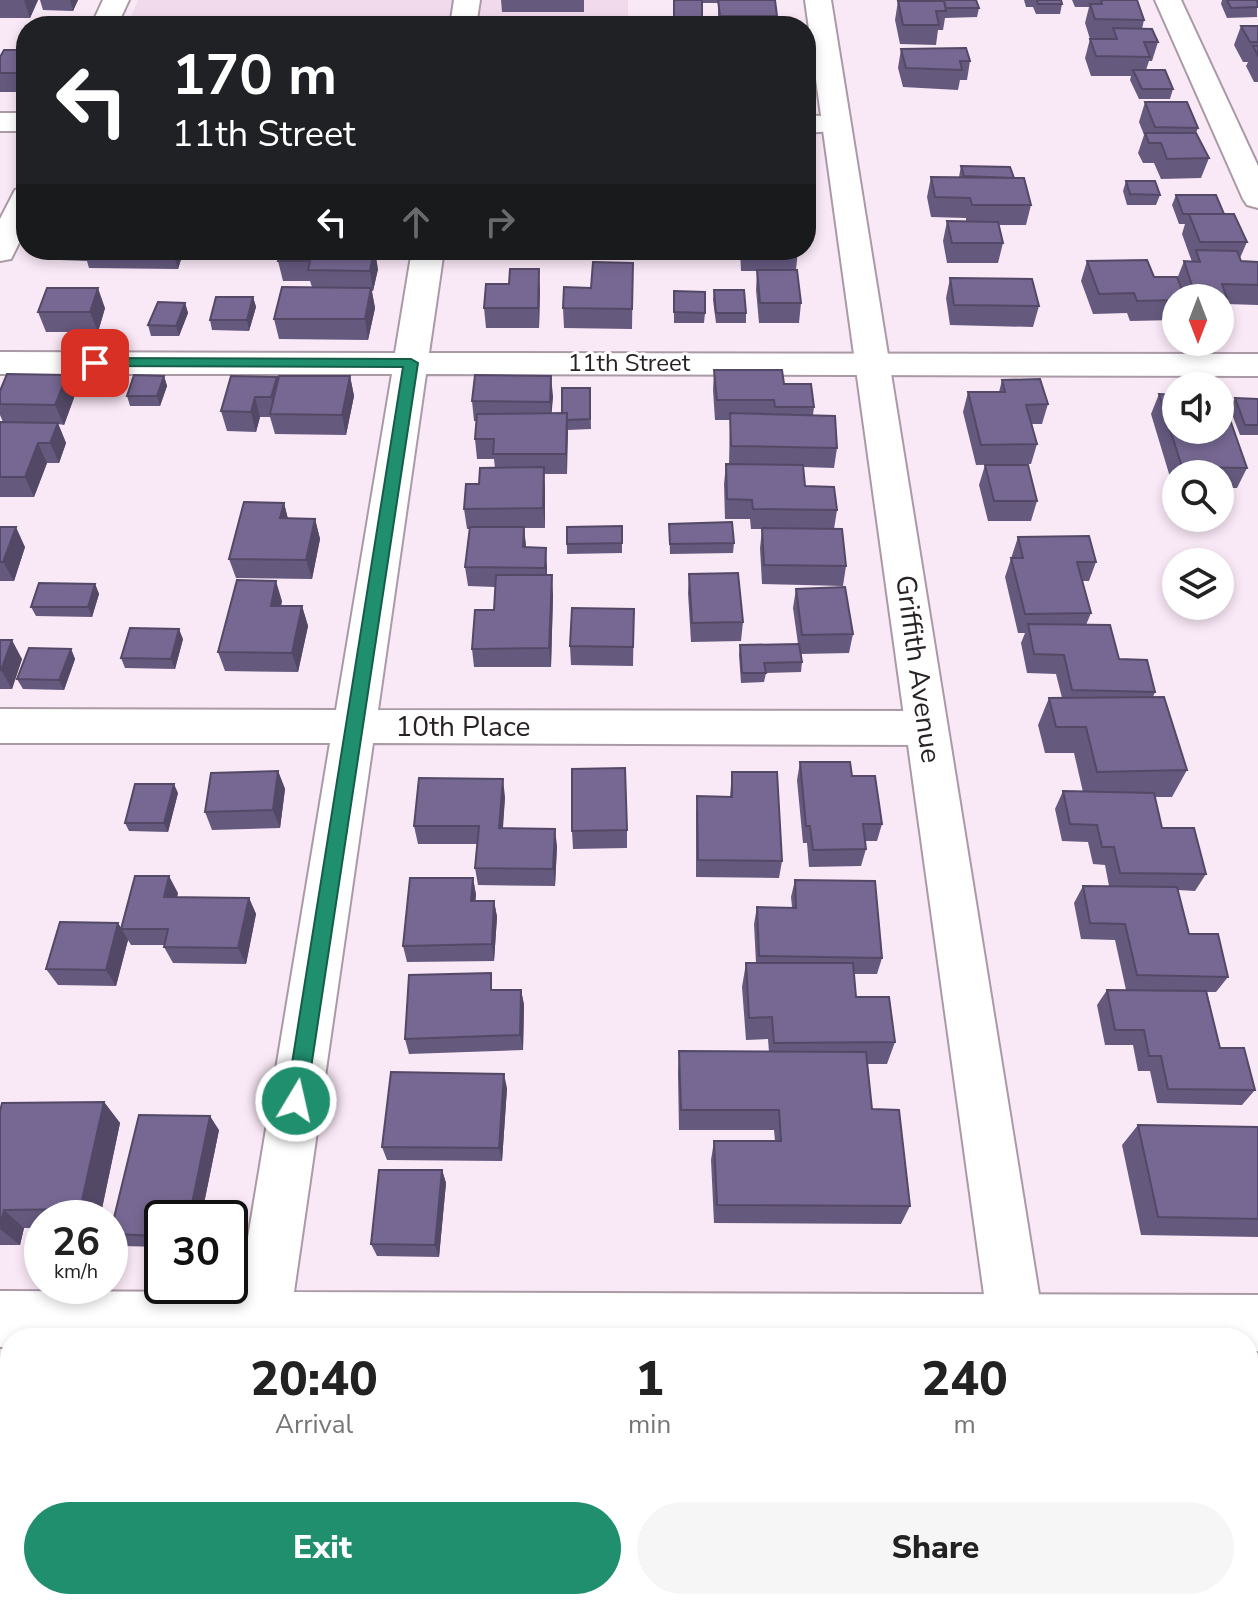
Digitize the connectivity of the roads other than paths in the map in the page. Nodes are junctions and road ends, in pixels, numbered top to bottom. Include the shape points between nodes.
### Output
1 (818, 0) edge
2 (1168, 0) edge
3 (821, 124) edge
4 (1258, 199) edge
5 (16, 218) edge
6 (0, 252) edge
7 (426, 260) edge
8 (0, 363) edge
9 (411, 363) junction
10 (872, 364) junction
11 (1258, 365) edge
12 (0, 726) edge
13 (354, 727) junction
14 (927, 728) junction
15 (0, 1319) edge
16 (262, 1320) junction
17 (1258, 1323) edge
18 (865, 1328) edge
19 (1016, 1328) edge
20 (1085, 1328) edge

1 - 3 street, Griffith Avenue
2 - 4 street via 1234,119
3 - 10 street, Griffith Avenue
5 - 6 street
7 - 9 street
8 - 9 street, 11th Street
9 - 10 street, 11th Street
9 - 13 street
10 - 11 street, 11th Street
10 - 14 street, Griffith Avenue
12 - 13 street, 10th Place
13 - 14 street, 10th Place
13 - 16 street
14 - 19 street, Griffith Avenue
15 - 16 street
16 - 18 street
17 - 20 street

